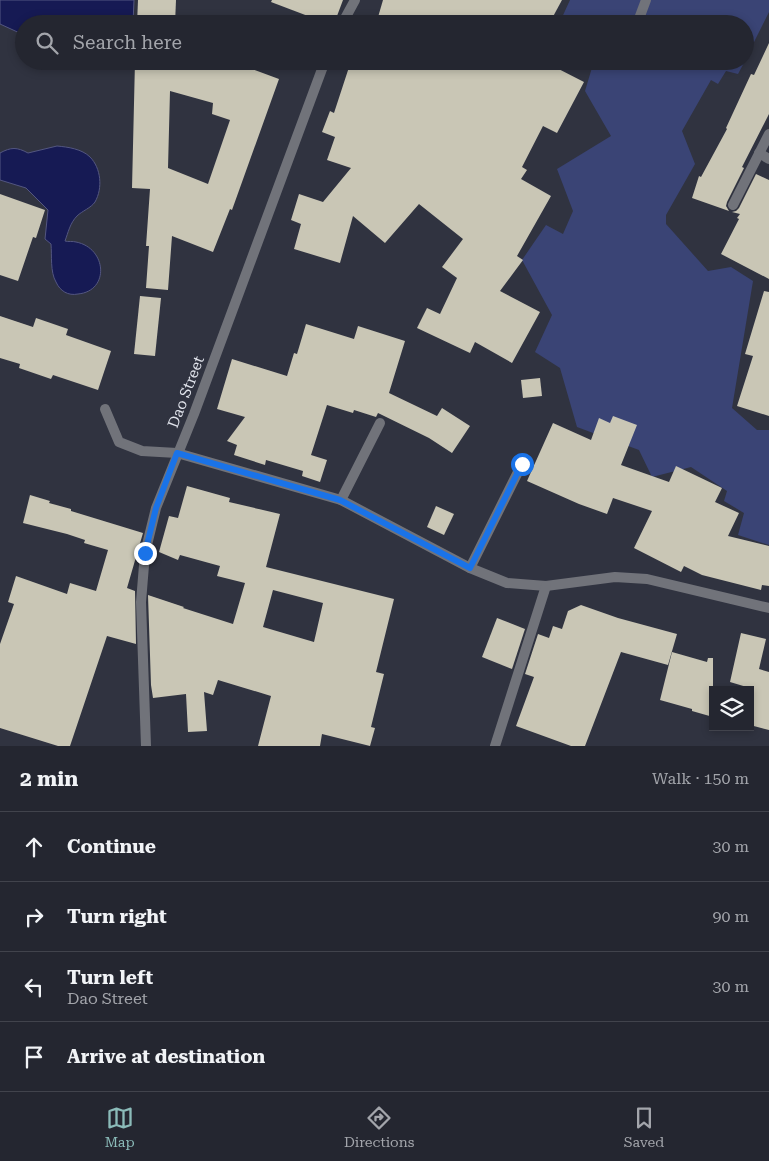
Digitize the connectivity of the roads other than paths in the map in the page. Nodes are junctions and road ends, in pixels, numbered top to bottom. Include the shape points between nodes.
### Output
1 (355, 0) edge
2 (646, 0) edge
3 (347, 15) edge
4 (640, 15) edge
5 (323, 70) edge
6 (769, 134) edge
7 (759, 153) junction
8 (769, 159) edge
9 (733, 205) dead end
10 (105, 409) dead end
11 (380, 424) dead end
12 (177, 453) junction
13 (522, 464) dead end
14 (340, 500) junction
15 (470, 568) junction
16 (546, 586) junction
17 (769, 608) edge
18 (146, 746) edge
19 (495, 746) edge

1 - 3 street
2 - 4 street
5 - 12 street, Dao Street
6 - 7 street
7 - 8 street
7 - 9 street
10 - 12 street via 119,442 142,451
11 - 14 street
12 - 14 street
12 - 18 street, Dao Street via 156,508 145,553 141,602
13 - 15 street
14 - 15 street
15 - 16 street via 507,583
16 - 17 street via 615,577 647,578
16 - 19 street

